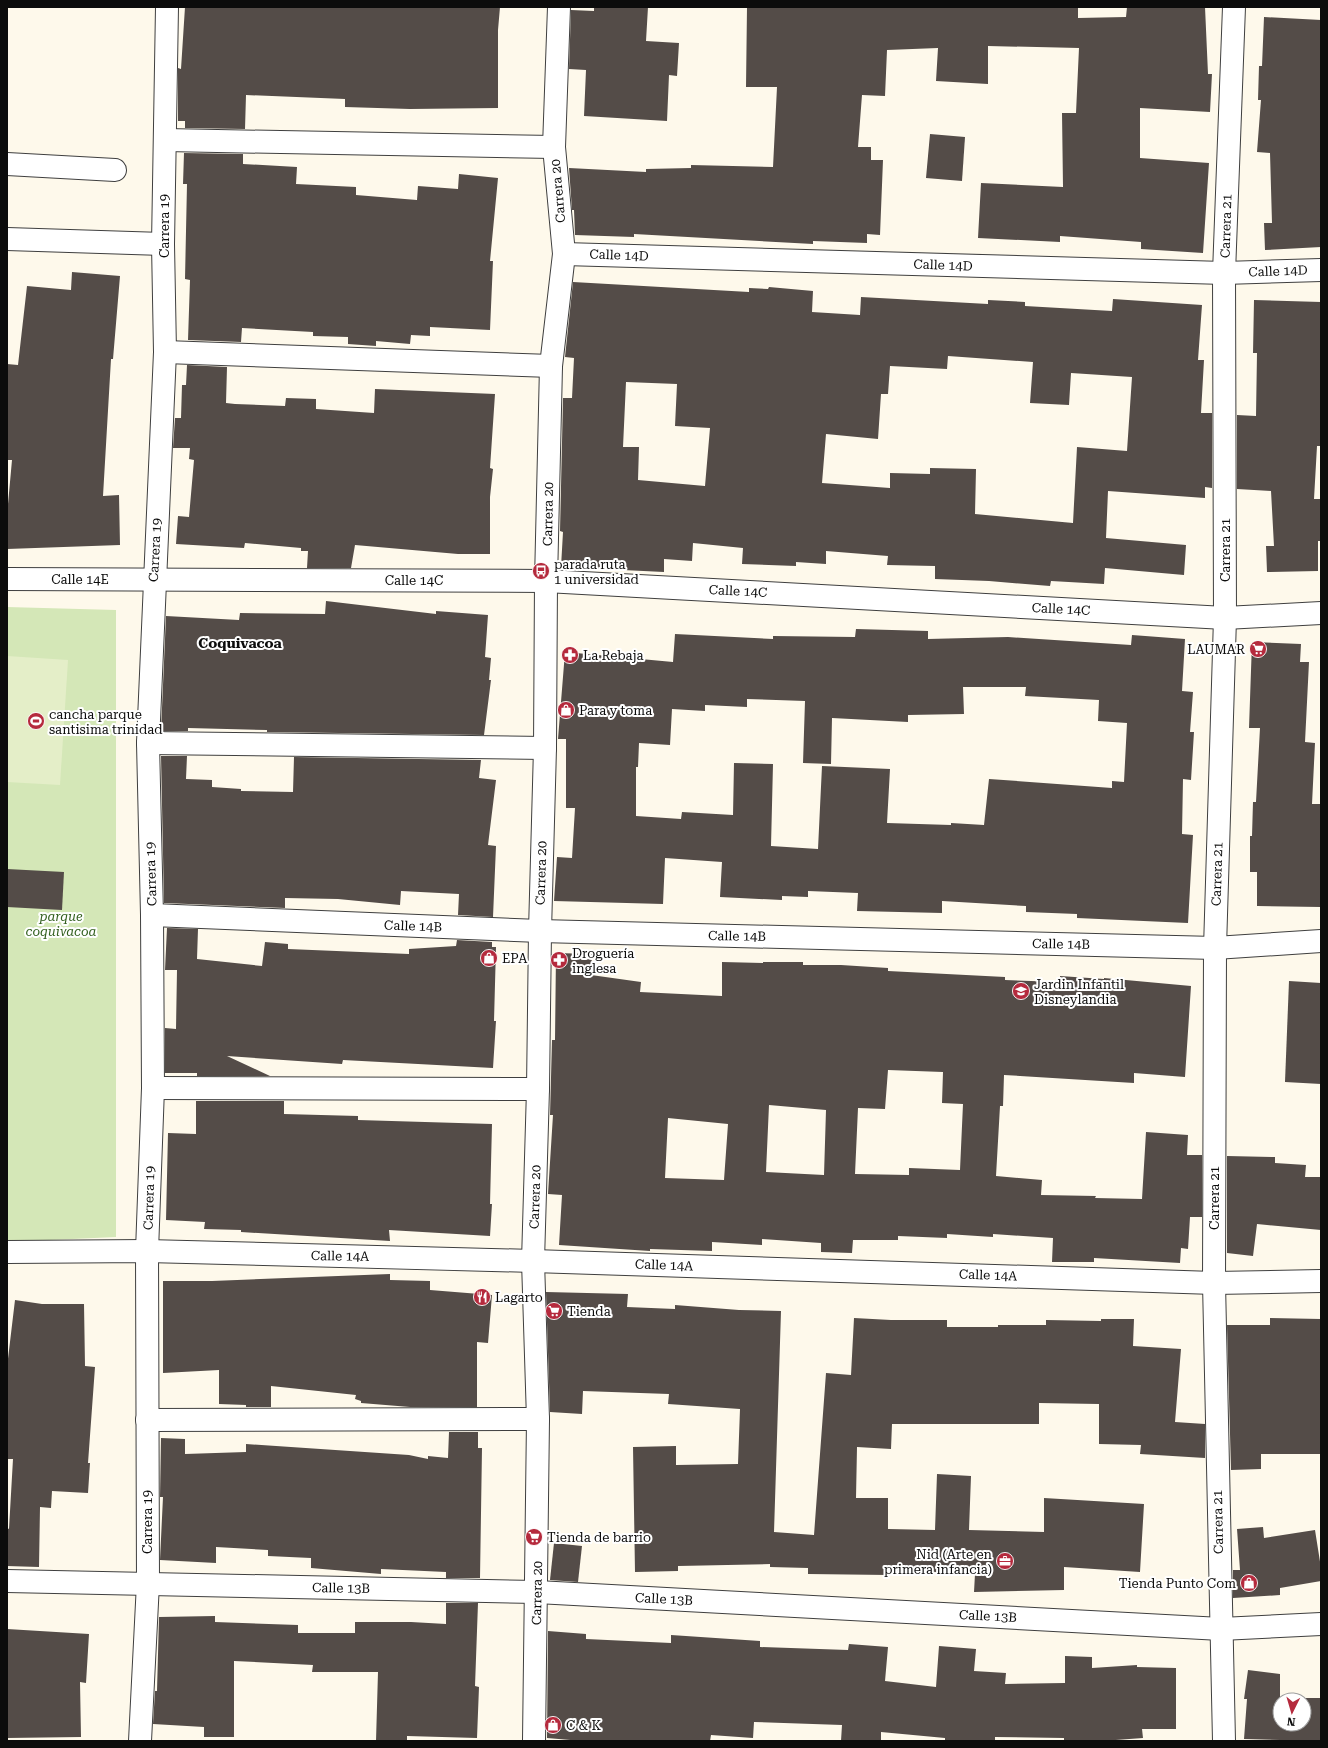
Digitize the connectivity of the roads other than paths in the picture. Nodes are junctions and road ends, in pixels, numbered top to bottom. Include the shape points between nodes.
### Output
1 (167, 7) edge
2 (559, 7) edge
3 (1234, 7) edge
4 (164, 140) junction
5 (554, 148) junction
6 (7, 164) edge
7 (115, 170) dead end
8 (7, 239) edge
9 (163, 244) junction
10 (564, 254) junction
11 (1321, 270) edge
12 (1224, 273) junction
13 (165, 352) junction
14 (551, 366) junction
15 (7, 579) edge
16 (154, 579) junction
17 (546, 581) junction
18 (1321, 613) edge
19 (1225, 618) junction
20 (148, 743) junction
21 (545, 748) junction
22 (152, 915) junction
23 (540, 931) junction
24 (1321, 941) edge
25 (1215, 948) junction
26 (153, 1088) junction
27 (538, 1090) junction
28 (147, 1251) junction
29 (7, 1252) edge
30 (533, 1260) junction
31 (1321, 1281) edge
32 (1214, 1283) junction
33 (538, 1419) junction
34 (147, 1420) junction
35 (7, 1581) edge
36 (148, 1584) junction
37 (537, 1592) junction
38 (1321, 1624) edge
39 (1221, 1629) junction
40 (140, 1741) edge
41 (534, 1741) edge
42 (1224, 1741) edge

1 - 4 street, Carrera 19
2 - 5 street, Carrera 20
3 - 12 street, Carrera 21
4 - 5 street
4 - 9 street, Carrera 19
5 - 10 street, Carrera 20
6 - 7 street
8 - 9 street
9 - 13 street, Carrera 19
10 - 12 street, Calle 14D
10 - 14 street, Carrera 20
11 - 12 street, Calle 14D
12 - 19 street, Carrera 21
13 - 14 street
13 - 16 street, Carrera 19
14 - 17 street, Carrera 20
15 - 16 street, Calle 14E
16 - 17 street, Calle 14C
16 - 20 street, Carrera 19
17 - 19 street, Calle 14C
17 - 21 street, Carrera 20
18 - 19 street, Calle 14C
19 - 25 street, Carrera 21
20 - 21 street
20 - 22 street, Carrera 19
21 - 23 street, Carrera 20
22 - 23 street, Calle 14B
22 - 26 street, Carrera 19
23 - 25 street, Calle 14B
23 - 27 street, Carrera 20
24 - 25 street, Calle 14B
25 - 32 street, Carrera 21
26 - 27 street
26 - 28 street, Carrera 19
27 - 30 street, Carrera 20
28 - 29 street, Calle 14A
28 - 30 street, Calle 14A
28 - 34 street, Carrera 19
30 - 32 street, Calle 14A
30 - 33 street, Carrera 20
31 - 32 street, Calle 14A
32 - 39 street, Carrera 21
33 - 34 street
33 - 37 street, Carrera 20
34 - 36 street, Carrera 19
35 - 36 street, Calle 13B
36 - 37 street, Calle 13B
36 - 40 street, Carrera 19
37 - 39 street, Calle 13B
37 - 41 street, Carrera 20
38 - 39 street, Calle 13B
39 - 42 street, Carrera 21

